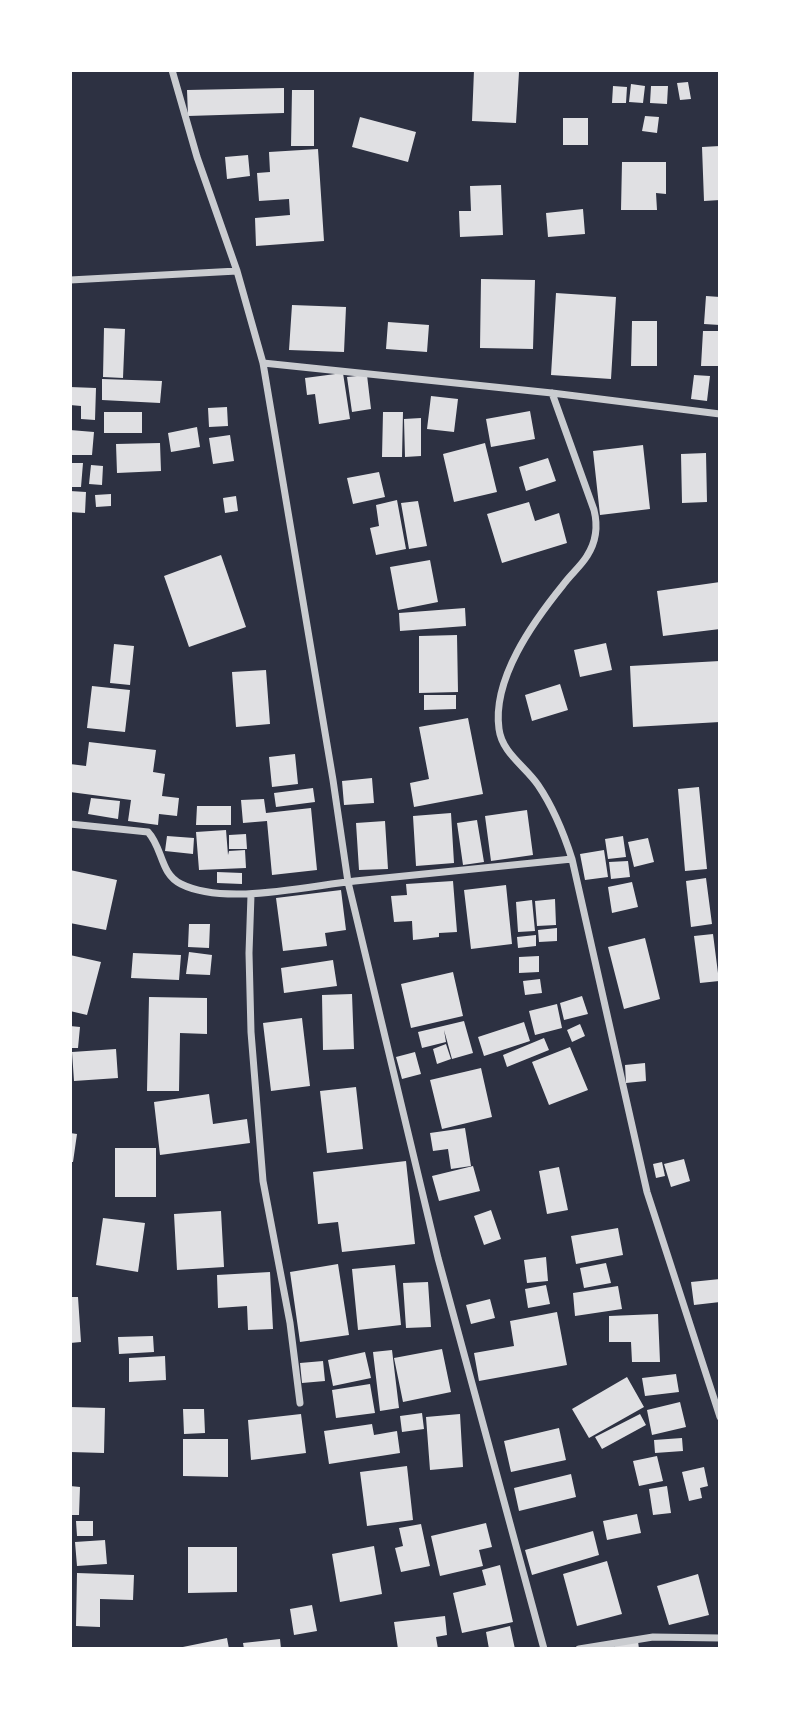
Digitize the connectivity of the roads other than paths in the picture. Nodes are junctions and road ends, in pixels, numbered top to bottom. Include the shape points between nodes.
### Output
1 (172, 70) edge
2 (237, 271) junction
3 (70, 280) edge
4 (263, 363) junction
5 (552, 393) junction
6 (720, 414) edge
7 (70, 824) edge
8 (572, 859) junction
9 (348, 882) junction
10 (251, 895) junction
11 (300, 1404) dead end
12 (720, 1417) edge
13 (720, 1638) edge
14 (544, 1649) edge
15 (579, 1649) edge

1 - 2 street
2 - 3 street
2 - 4 street
4 - 5 street
4 - 9 street
5 - 6 street
5 - 8 street via 598,526 587,556 522,645 504,679 498,712 499,732 509,753 538,785
7 - 10 street via 148,832 168,874 181,885
8 - 9 street
8 - 12 street via 648,1192
9 - 10 street
9 - 14 street via 438,1258
10 - 11 street via 251,1032 262,1181 290,1323
13 - 15 street via 653,1637

